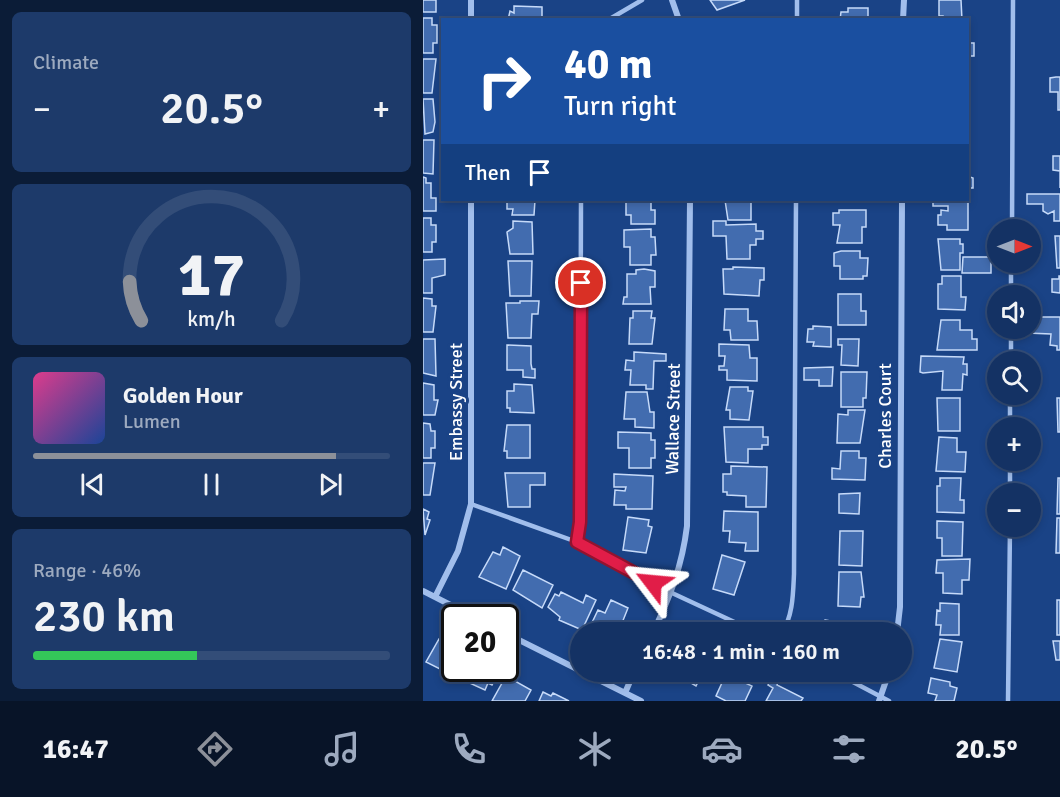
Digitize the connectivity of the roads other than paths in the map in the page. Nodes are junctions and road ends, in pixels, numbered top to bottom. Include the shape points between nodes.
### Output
1 (471, 0) edge
2 (642, 0) edge
3 (672, 0) edge
4 (797, 0) edge
5 (903, 0) edge
6 (1013, 0) edge
7 (471, 18) edge
8 (611, 18) edge
9 (678, 18) edge
10 (797, 18) edge
11 (903, 18) edge
12 (471, 201) edge
13 (581, 201) edge
14 (690, 201) edge
15 (796, 201) edge
16 (902, 201) edge
17 (1012, 219) edge
18 (471, 504) junction
19 (1010, 537) edge
20 (577, 542) junction
21 (423, 591) edge
22 (672, 593) junction
23 (435, 597) junction
24 (449, 604) edge
25 (658, 622) edge
26 (734, 622) edge
27 (788, 622) edge
28 (898, 622) edge
29 (519, 640) edge
30 (570, 665) edge
31 (604, 682) edge
32 (630, 682) edge
33 (852, 682) edge
34 (886, 682) edge
35 (625, 693) junction
36 (881, 698) edge
37 (641, 701) edge
38 (889, 701) edge
39 (1008, 701) edge

1 - 7 street
2 - 8 lane
3 - 9 street
4 - 10 lane
5 - 11 street
6 - 17 lane
12 - 18 street, Embassy Street
13 - 20 lane
14 - 22 street, Wallace Street via 687,526 683,559
15 - 27 lane via 794,574
16 - 28 street, Charles Court
18 - 20 lane
18 - 23 street, Embassy Street via 458,552
19 - 39 lane
20 - 22 lane
21 - 23 street
22 - 25 street, Wallace Street
22 - 26 lane
23 - 24 street
29 - 30 street
31 - 35 street
32 - 35 street
33 - 36 lane
34 - 36 street
35 - 37 street
36 - 38 lane

